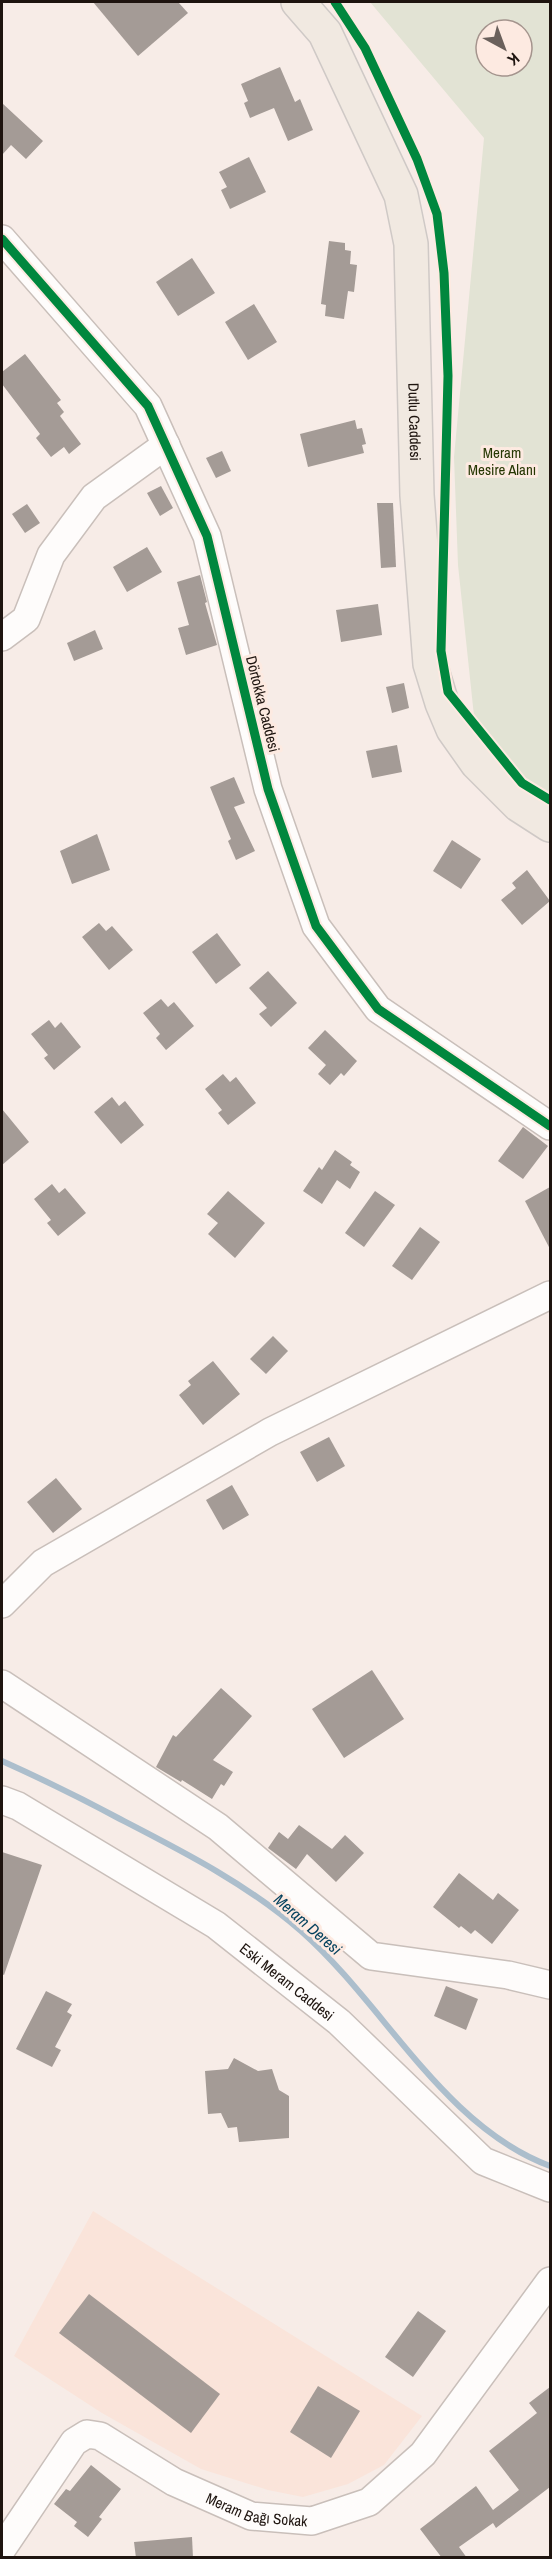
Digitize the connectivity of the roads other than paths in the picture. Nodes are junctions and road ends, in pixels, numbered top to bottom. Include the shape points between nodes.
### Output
1 (298, 2) edge
2 (317, 2) edge
3 (2, 239) edge
4 (165, 445) junction
5 (2, 637) edge
6 (550, 812) edge
7 (550, 825) edge
8 (550, 1126) edge
9 (550, 1294) edge
10 (2, 1604) edge
11 (2, 1684) edge
12 (2, 1800) edge
13 (550, 1985) edge
14 (550, 2188) edge
15 (550, 2281) edge
16 (2, 2549) edge

1 - 7 main road, Dutlu Caddesi via 325,33 401,195 411,243 417,495 430,663 439,693 453,729 477,763 519,805
2 - 6 main road, Dutlu Caddesi via 325,10 374,103 419,199 438,672 457,726 489,770
3 - 4 street, Dörtokka Caddesi via 148,406
4 - 5 street via 94,496 51,555 26,619
4 - 8 street, Dörtokka Caddesi via 207,536 268,789 316,926 378,1009
9 - 10 street via 270,1432 43,1563
11 - 13 street via 218,1827 371,1956 508,1975
12 - 14 street, Eski Meram Caddesi via 216,1926 339,2022 483,2161
15 - 16 street, Meram Bağı Sokak via 423,2454 369,2502 312,2522 251,2517 174,2482 100,2436 87,2434 74,2442

